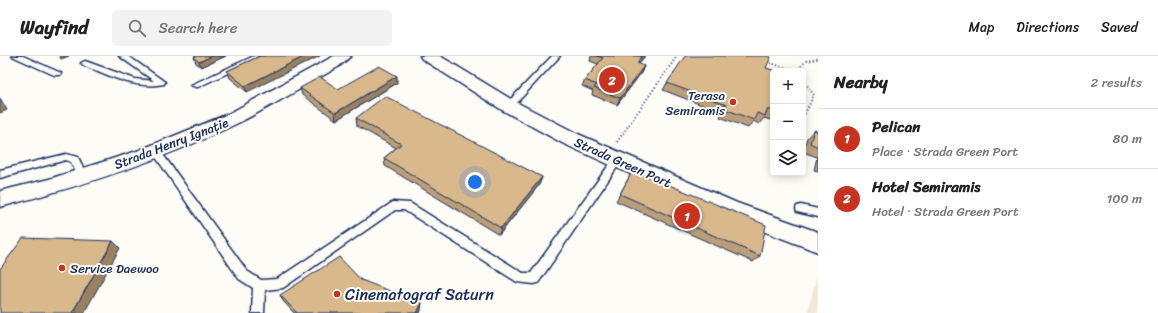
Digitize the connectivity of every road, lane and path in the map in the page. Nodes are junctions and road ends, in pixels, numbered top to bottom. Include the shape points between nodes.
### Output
1 (16, 56) edge
2 (123, 56) edge
3 (260, 56) edge
4 (352, 56) edge
5 (556, 56) edge
6 (677, 56) edge
7 (429, 58) edge
8 (818, 59) edge
9 (338, 60) edge
10 (763, 60) edge
11 (85, 63) dead end
12 (787, 68) edge
13 (799, 68) edge
14 (57, 73) dead end
15 (806, 84) edge
16 (195, 85) dead end
17 (510, 106) junction
18 (806, 111) edge
19 (156, 151) junction
20 (612, 158) junction
21 (0, 174) edge
22 (82, 176) junction
23 (0, 199) edge
24 (801, 209) dead end
25 (818, 213) edge
26 (818, 242) edge
27 (259, 285) junction
28 (258, 313) edge

1 - 14 lane
2 - 11 lane via 161,82 154,85 140,83
3 - 16 lane
4 - 9 street, Strada Henry Ignație
5 - 17 lane
6 - 20 path
7 - 17 street, Strada Green Port
8 - 13 path via 806,61
9 - 19 street, Strada Henry Ignație via 234,118
10 - 12 path
15 - 18 path via 814,95
17 - 20 street, Strada Green Port
19 - 22 street, Strada Henry Ignație
19 - 27 lane via 244,275
20 - 26 street, Strada Green Port via 754,219
20 - 27 lane via 534,279 521,278 406,206 393,206 279,284
21 - 22 lane via 66,157 75,159
22 - 23 street, Strada Henry Ignație
24 - 25 lane
27 - 28 lane

